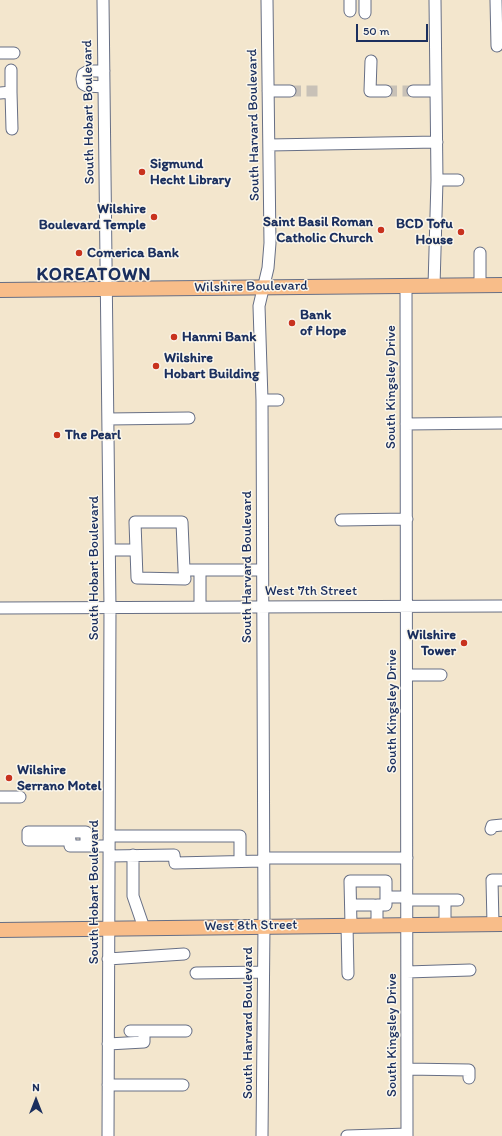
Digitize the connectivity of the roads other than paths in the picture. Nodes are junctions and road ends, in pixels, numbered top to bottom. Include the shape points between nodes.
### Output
1 (103, 0) edge
2 (267, 0) edge
3 (365, 0) edge
4 (435, 0) edge
5 (496, 0) edge
6 (365, 13) dead end
7 (497, 46) dead end
8 (0, 53) edge
9 (14, 53) dead end
10 (371, 61) dead end
11 (11, 70) dead end
12 (104, 71) junction
13 (104, 87) junction
14 (268, 91) junction
15 (290, 91) tunnel mouth
16 (386, 91) tunnel mouth
17 (413, 91) tunnel mouth
18 (436, 91) junction
19 (0, 92) edge
20 (12, 92) junction
21 (12, 129) dead end
22 (437, 142) junction
23 (269, 145) junction
24 (437, 180) junction
25 (458, 180) dead end
26 (480, 252) dead end
27 (480, 285) junction
28 (502, 285) edge
29 (264, 286) junction
30 (434, 286) junction
31 (406, 287) junction
32 (106, 289) junction
33 (0, 290) edge
34 (262, 400) junction
35 (278, 400) dead end
36 (189, 418) dead end
37 (108, 419) junction
38 (502, 423) edge
39 (406, 424) junction
40 (407, 519) junction
41 (341, 520) dead end
42 (110, 550) junction
43 (136, 550) junction
44 (184, 570) junction
45 (200, 570) junction
46 (261, 570) junction
47 (407, 606) junction
48 (502, 606) edge
49 (200, 607) junction
50 (261, 607) junction
51 (0, 608) edge
52 (110, 608) junction
53 (407, 675) junction
54 (441, 675) dead end
55 (20, 797) dead end
56 (0, 798) edge
57 (502, 825) edge
58 (490, 829) dead end
59 (86, 846) junction
60 (109, 846) junction
61 (133, 855) junction
62 (407, 858) junction
63 (263, 859) junction
64 (240, 861) junction
65 (502, 880) edge
66 (386, 897) junction
67 (407, 898) junction
68 (445, 900) junction
69 (458, 900) dead end
70 (364, 904) junction
71 (445, 924) junction
72 (498, 924) edge
73 (349, 925) junction
74 (377, 925) junction
75 (407, 925) junction
76 (264, 926) junction
77 (144, 928) junction
78 (108, 929) junction
79 (0, 930) edge
80 (184, 954) dead end
81 (108, 959) junction
82 (470, 970) dead end
83 (263, 972) junction
84 (407, 972) junction
85 (196, 973) dead end
86 (348, 974) dead end
87 (130, 1031) dead end
88 (144, 1031) junction
89 (186, 1031) dead end
90 (108, 1044) junction
91 (407, 1069) junction
92 (469, 1078) dead end
93 (108, 1085) junction
94 (183, 1085) dead end
95 (407, 1135) edge
96 (108, 1136) edge
97 (262, 1136) edge
98 (347, 1136) edge

1 - 12 street, South Hobart Boulevard
2 - 14 street, South Harvard Boulevard
3 - 6 street
4 - 18 street
5 - 7 street
8 - 9 street
10 - 16 street via 370,91
11 - 20 street
12 - 13 street, South Hobart Boulevard
12 - 13 street via 88,71 83,74 82,79 82,84 87,86
13 - 32 street, South Hobart Boulevard
14 - 15 street
14 - 23 street, South Harvard Boulevard
17 - 18 street
18 - 22 street
19 - 20 street
20 - 21 street
22 - 23 street
22 - 24 street
23 - 29 street, South Harvard Boulevard via 270,243
24 - 25 street
24 - 30 street
26 - 27 street
27 - 28 main road, Wilshire Boulevard
27 - 30 main road, Wilshire Boulevard
29 - 31 main road, Wilshire Boulevard
29 - 32 main road, Wilshire Boulevard
29 - 34 street, South Harvard Boulevard via 259,306
30 - 31 main road, Wilshire Boulevard
31 - 39 street, South Kingsley Drive
32 - 33 main road, Wilshire Boulevard
32 - 37 street, South Hobart Boulevard
34 - 35 street
34 - 46 street, South Harvard Boulevard
36 - 37 street
37 - 42 street, South Hobart Boulevard
38 - 39 street
39 - 40 street, South Kingsley Drive
40 - 41 street
40 - 47 street, South Kingsley Drive
42 - 43 street
42 - 52 street, South Hobart Boulevard
43 - 44 street via 137,578 185,579
43 - 44 street via 135,522 182,522
44 - 45 street
45 - 46 street
45 - 49 street
46 - 50 street, South Harvard Boulevard
47 - 48 street, West 7th Street
47 - 50 street, West 7th Street
47 - 53 street, South Kingsley Drive
49 - 50 street, West 7th Street
49 - 52 street, West 7th Street
50 - 63 street, South Harvard Boulevard
51 - 52 street, West 7th Street
52 - 60 street, South Hobart Boulevard
53 - 54 street
53 - 62 street, South Kingsley Drive
55 - 56 street
57 - 58 street via 492,826
59 - 59 street via 86,832 28,832 28,840 70,840 70,846
59 - 60 street
60 - 61 street
60 - 64 street via 240,836
60 - 78 street, South Hobart Boulevard
61 - 64 street via 174,855 175,863
61 - 77 street via 133,896
62 - 63 street
62 - 67 street, South Kingsley Drive
63 - 64 street
63 - 76 street, South Harvard Boulevard
65 - 72 street via 492,880
66 - 67 street
66 - 70 street via 386,905
66 - 70 street via 386,881 350,881
67 - 68 street
67 - 75 street, South Kingsley Drive
68 - 69 street
68 - 71 street
70 - 73 street
70 - 74 street
71 - 72 main road, West 8th Street
71 - 75 main road, West 8th Street
73 - 74 main road, West 8th Street
73 - 76 main road, West 8th Street
73 - 86 street
74 - 75 main road, West 8th Street
75 - 84 street, South Kingsley Drive
76 - 77 main road, West 8th Street
76 - 83 street, South Harvard Boulevard
77 - 78 main road, West 8th Street
78 - 79 main road, West 8th Street
78 - 81 street, South Hobart Boulevard
80 - 81 street
81 - 90 street, South Hobart Boulevard
82 - 84 street
83 - 85 street
83 - 97 street, South Harvard Boulevard
84 - 91 street, South Kingsley Drive
87 - 88 street
88 - 89 street
88 - 90 street via 144,1042
90 - 93 street, South Hobart Boulevard
91 - 92 street via 469,1070
91 - 95 street, South Kingsley Drive
93 - 94 street
93 - 96 street, South Hobart Boulevard
95 - 98 street

